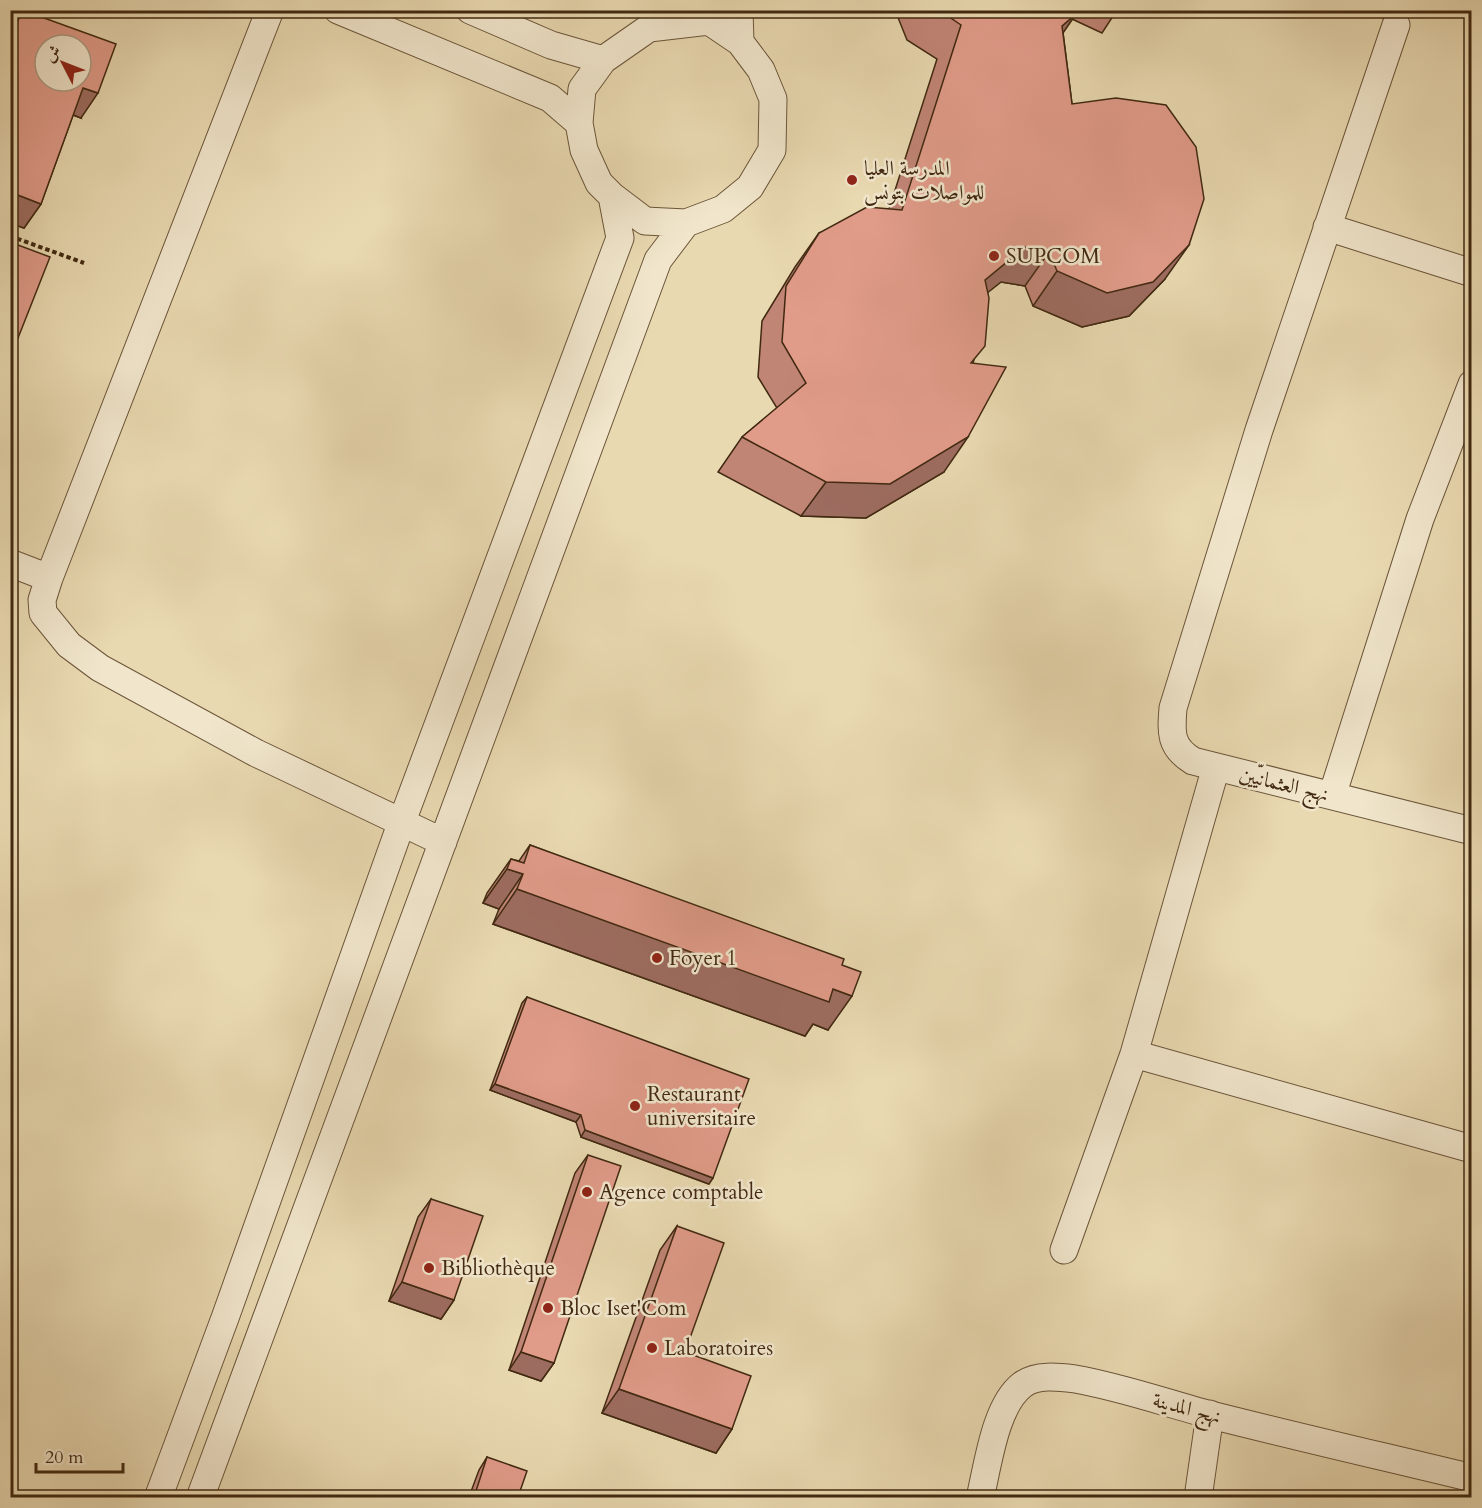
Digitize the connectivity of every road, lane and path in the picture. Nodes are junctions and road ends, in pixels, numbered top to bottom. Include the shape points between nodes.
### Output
1 (270, 10) edge
2 (338, 10) edge
3 (470, 10) edge
4 (739, 10) edge
5 (683, 17) edge
6 (1396, 25) dead end
7 (740, 42) junction
8 (603, 60) junction
9 (579, 123) junction
10 (612, 196) junction
11 (686, 223) junction
12 (1327, 227) junction
13 (10, 236) edge
14 (84, 263) dead end
15 (1472, 273) edge
16 (1472, 384) edge
17 (10, 563) edge
18 (49, 578) junction
19 (1216, 767) junction
20 (1332, 796) junction
21 (401, 824) junction
22 (1472, 831) edge
23 (443, 842) junction
24 (1134, 1054) junction
25 (1472, 1149) edge
26 (1064, 1250) dead end
27 (1210, 1414) junction
28 (1472, 1478) edge
29 (158, 1497) edge
30 (200, 1497) edge
31 (980, 1497) edge
32 (1198, 1497) edge

1 - 18 street
2 - 9 street via 550,98
3 - 8 street via 551,45
4 - 7 street
5 - 7 street via 709,21
5 - 8 street via 649,28
6 - 12 street, نهج العثمانيّين
7 - 11 street via 761,70 773,99 772,150 750,187 723,209
8 - 9 street via 582,89
9 - 10 street via 584,150 599,183
10 - 11 street via 645,221
10 - 21 street via 620,238
11 - 23 street via 658,260
12 - 15 street
12 - 19 street, نهج العثمانيّين via 1173,708 1171,736 1185,757
13 - 14 path
16 - 20 street via 1420,519
17 - 18 street
18 - 21 street via 42,600 43,613 69,645 100,668 256,753
19 - 20 street, نهج العثمانيّين
19 - 24 street
20 - 22 street, نهج العثمانيّين
21 - 23 street
21 - 29 street
23 - 30 street
24 - 25 street
24 - 26 street
27 - 28 street, نهج المدينة
27 - 31 street, نهج المدينة via 1074,1379 1040,1377 1023,1384 1010,1398 1001,1417
27 - 32 street

